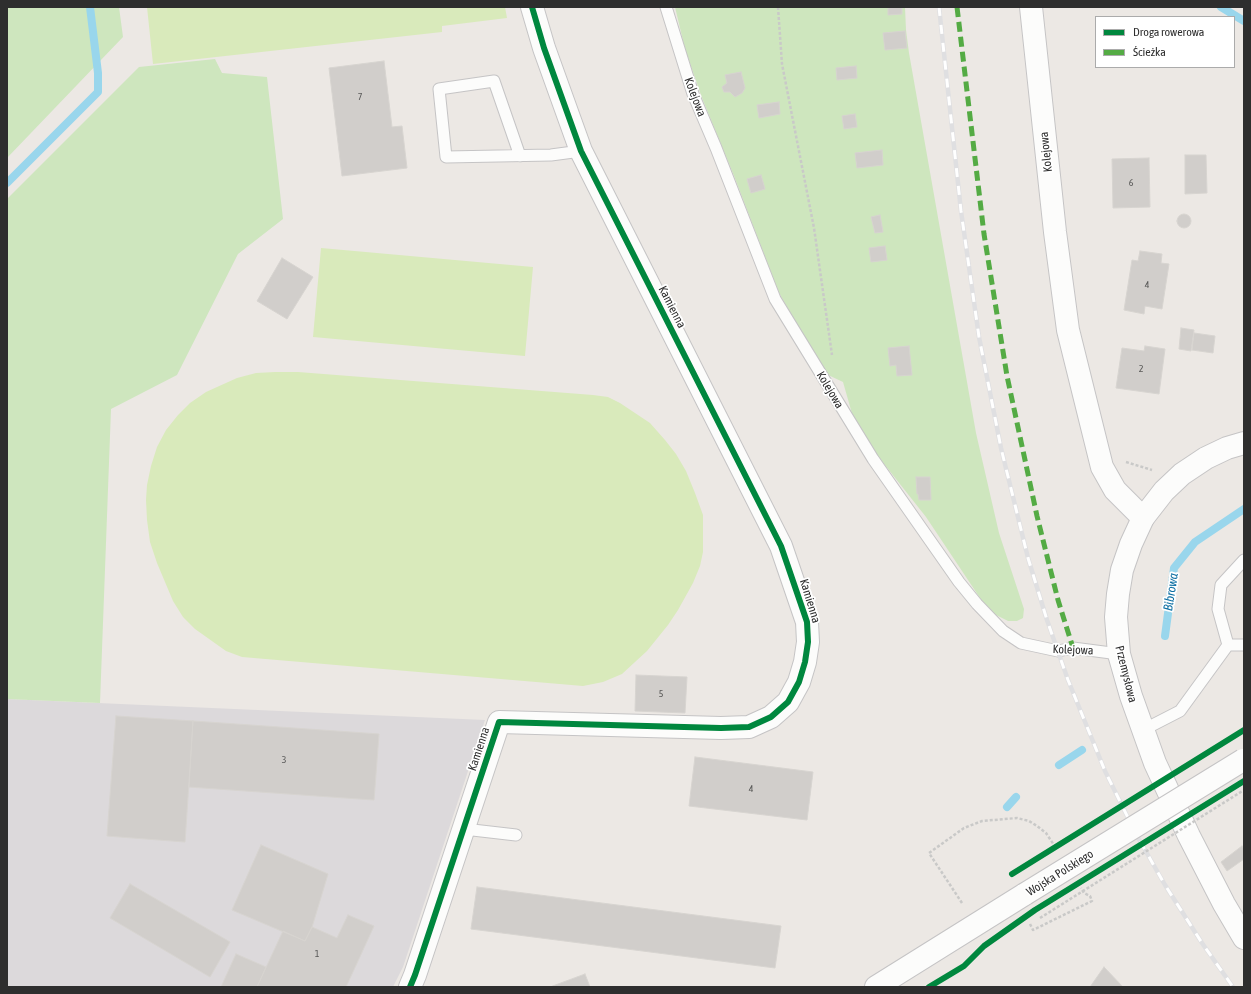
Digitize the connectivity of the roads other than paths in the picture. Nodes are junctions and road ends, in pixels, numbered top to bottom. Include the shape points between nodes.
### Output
1 (532, 7) edge
2 (666, 7) edge
3 (1031, 7) edge
4 (581, 150) junction
5 (520, 156) junction
6 (1244, 443) edge
7 (1143, 518) junction
8 (1244, 560) edge
9 (1244, 645) edge
10 (1228, 646) junction
11 (1120, 654) junction
12 (1143, 730) junction
13 (1243, 759) edge
14 (464, 829) junction
15 (516, 835) dead end
16 (1244, 938) edge
17 (410, 987) edge
18 (876, 987) edge

1 - 4 street, Kamienna
2 - 11 lane, Kolejowa via 693,94 775,300 873,459 959,582 1003,631 1021,643 1058,651 1073,648
3 - 7 street, Kolejowa via 1068,330 1102,467 1115,490
4 - 5 lane via 551,155
4 - 14 street, Kamienna via 781,546 808,622 806,656 799,682 788,702 771,717 749,727 499,722
5 - 5 lane via 446,157 439,89 494,81
6 - 7 street, Przemysłowa via 1206,458 1182,474 1164,491
7 - 11 street, Przemysłowa via 1131,544 1118,594 1116,617
8 - 10 lane via 1221,585 1218,610
9 - 10 lane
10 - 12 lane via 1180,711
11 - 12 street, Przemysłowa
12 - 16 street, Przemysłowa via 1155,763 1189,836
13 - 18 street, Wojska Polskiego, bridge
14 - 15 lane
14 - 17 street, Kamienna

